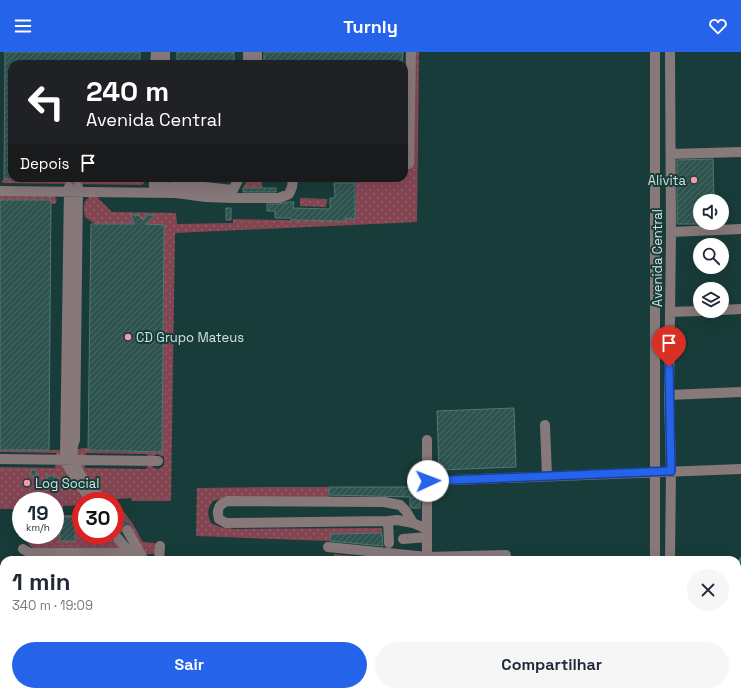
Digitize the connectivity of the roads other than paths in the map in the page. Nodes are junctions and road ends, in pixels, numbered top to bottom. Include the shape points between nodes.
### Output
1 (411, 52) edge
2 (655, 52) edge
3 (670, 52) edge
4 (741, 152) edge
5 (671, 154) junction
6 (408, 164) edge
7 (237, 182) edge
8 (242, 182) edge
9 (293, 182) edge
10 (0, 184) edge
11 (154, 186) edge
12 (164, 186) edge
13 (74, 189) junction
14 (0, 191) edge
15 (232, 198) junction
16 (741, 230) edge
17 (671, 232) junction
18 (741, 309) edge
19 (693, 310) edge
20 (729, 310) edge
21 (670, 312) junction
22 (741, 392) edge
23 (669, 395) junction
24 (545, 426) dead end
25 (427, 440) dead end
26 (0, 459) edge
27 (69, 459) junction
28 (158, 461) dead end
29 (741, 469) edge
30 (671, 471) junction
31 (655, 472) junction
32 (548, 476) junction
33 (428, 481) junction
34 (85, 492) edge
35 (93, 492) edge
36 (388, 521) junction
37 (413, 523) junction
38 (127, 530) tunnel mouth
39 (428, 533) junction
40 (403, 538) dead end
41 (124, 543) edge
42 (389, 543) dead end
43 (328, 547) dead end
44 (132, 549) junction
45 (506, 555) dead end
46 (29, 556) edge
47 (134, 556) edge
48 (140, 556) edge
49 (409, 556) edge
50 (427, 556) edge
51 (480, 556) edge
52 (655, 556) edge
53 (670, 556) edge

1 - 6 street
2 - 31 street, Avenida Central
3 - 5 street, Avenida Central
4 - 5 street
5 - 17 street, Avenida Central
7 - 12 street via 233,190
8 - 15 street
9 - 15 street via 289,194 279,198
10 - 13 street
11 - 12 street
11 - 13 street
12 - 15 street
13 - 14 street
13 - 27 street via 75,440
16 - 17 street
17 - 21 street, Avenida Central
18 - 20 street
19 - 21 street
21 - 23 street, Avenida Central
22 - 23 street
23 - 30 street, Avenida Central
24 - 32 street
25 - 33 street
26 - 27 street
27 - 28 street
27 - 34 street via 69,468
27 - 35 street
29 - 30 street
30 - 31 street
30 - 53 street, Avenida Central
31 - 32 street
31 - 52 street, Avenida Central
32 - 33 street
33 - 39 street
36 - 37 street
36 - 37 street via 226,523 219,518 218,508 228,501 384,502 400,505
36 - 42 street
37 - 39 street
38 - 44 street
39 - 40 street
39 - 50 street
41 - 44 street
43 - 49 street
44 - 46 street via 120,553 30,553 23,549
44 - 47 street
44 - 48 street
45 - 51 street

